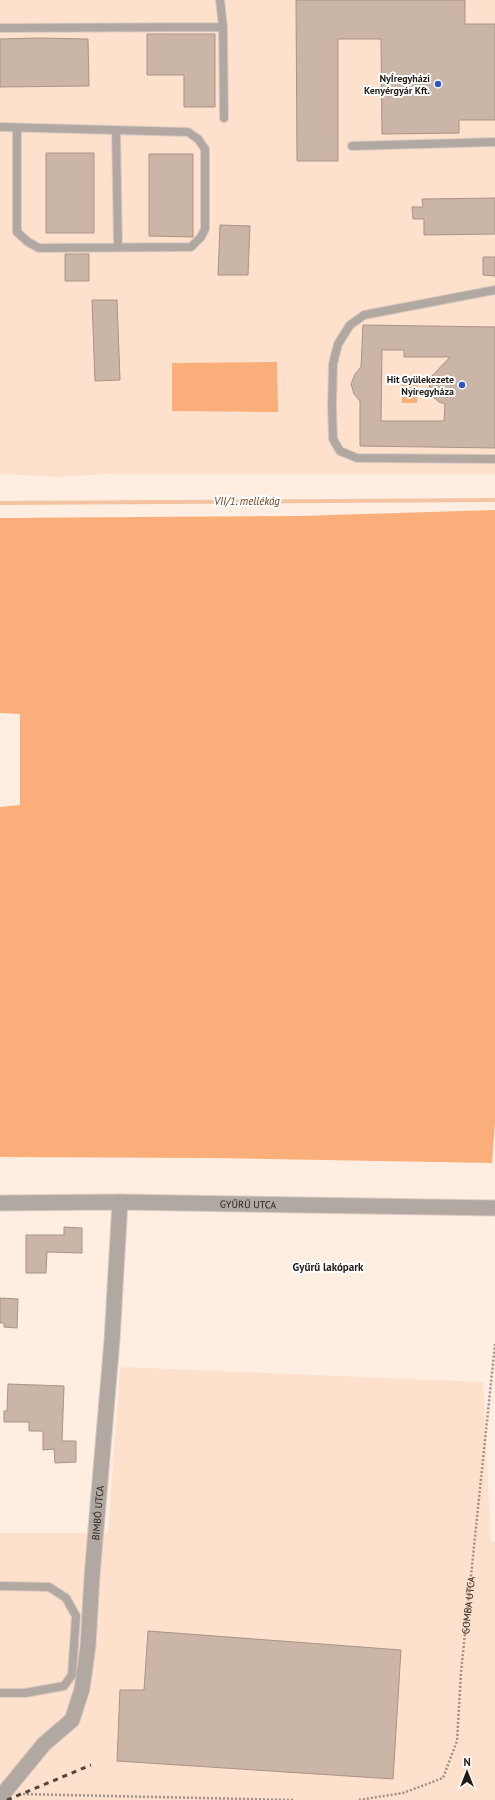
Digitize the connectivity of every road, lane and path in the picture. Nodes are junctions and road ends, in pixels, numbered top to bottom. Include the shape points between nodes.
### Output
1 (220, 0) edge
2 (223, 26) junction
3 (0, 28) edge
4 (224, 118) dead end
5 (0, 127) edge
6 (17, 128) junction
7 (116, 130) junction
8 (495, 142) edge
9 (352, 146) dead end
10 (118, 247) junction
11 (495, 290) edge
12 (495, 459) edge
13 (120, 1202) junction
14 (0, 1203) edge
15 (495, 1208) edge
16 (495, 1344) edge
17 (0, 1586) edge
18 (0, 1693) edge
19 (2, 1794) edge
20 (293, 1800) edge
21 (358, 1800) edge

1 - 2 lane
2 - 3 lane
2 - 4 lane
5 - 6 lane
6 - 7 lane
6 - 10 lane via 18,232 39,248
7 - 10 lane
7 - 10 lane via 188,132 198,138 205,149 205,229 201,237 191,247
8 - 9 lane
11 - 12 lane via 364,315 350,325 338,344 333,364 332,408 333,439 340,451 357,458
13 - 14 street, GYŰRŰ UTCA
13 - 15 street, GYŰRŰ UTCA
13 - 19 street, BIMBÓ UTCA via 112,1340 88,1646 82,1689 72,1720 44,1744
16 - 21 path, GOMBA UTCA via 461,1672 457,1741 443,1778 403,1793
17 - 18 lane via 49,1587 66,1598 76,1616 72,1675 64,1686 25,1693
19 - 20 path

